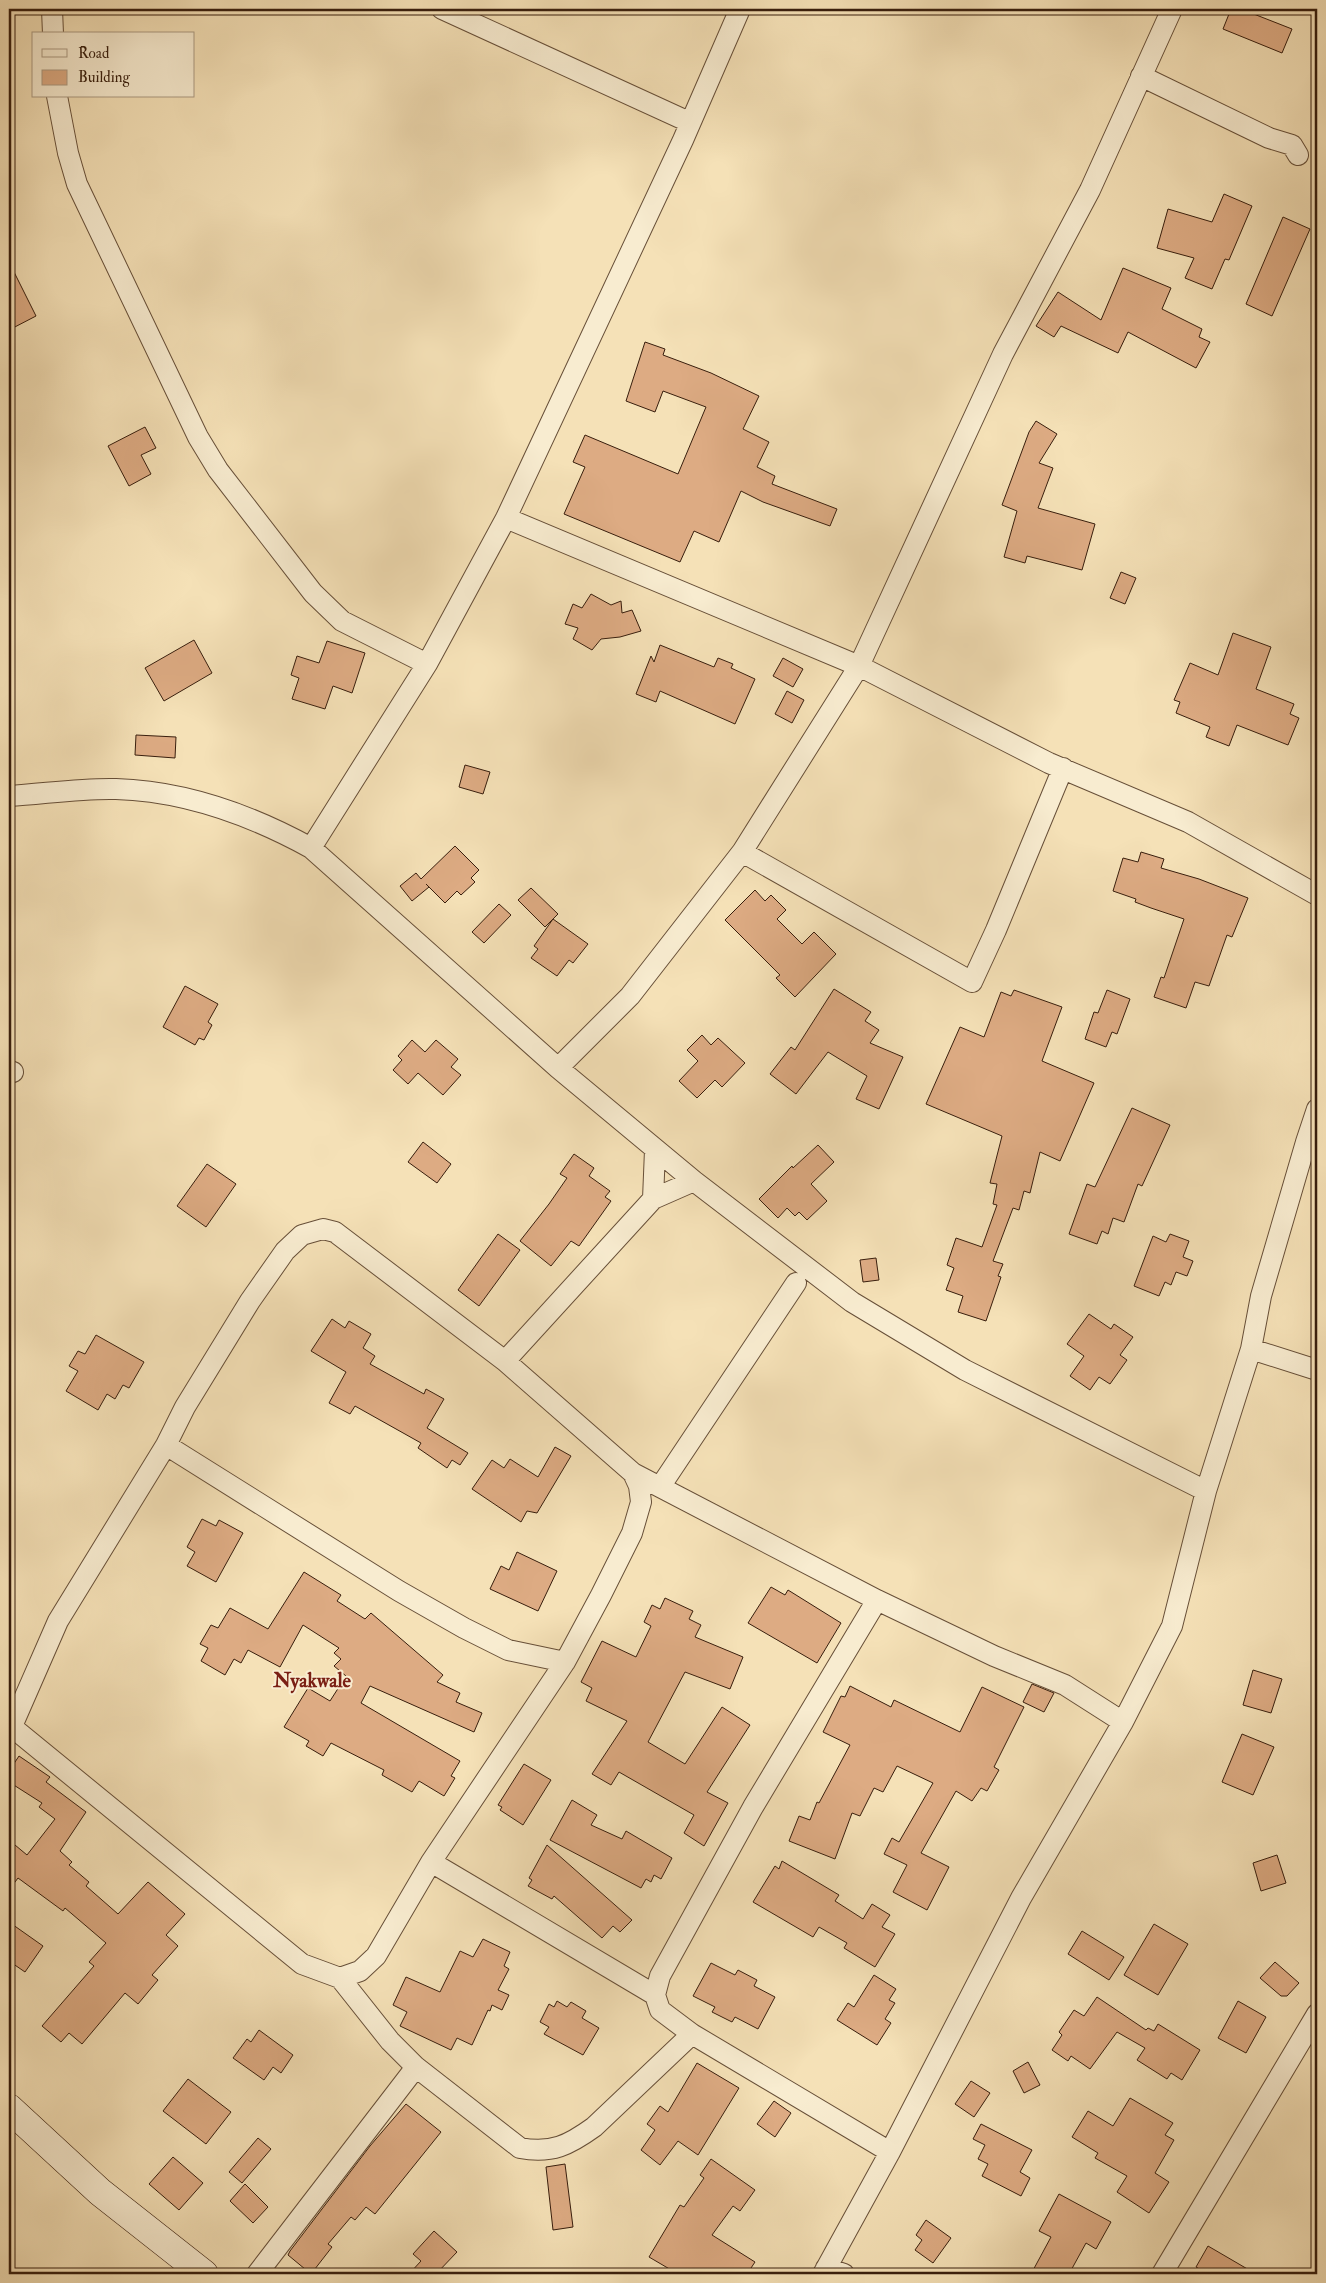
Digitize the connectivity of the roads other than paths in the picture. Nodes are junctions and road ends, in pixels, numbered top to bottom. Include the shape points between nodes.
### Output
1 (52, 9) edge
2 (442, 9) edge
3 (740, 9) edge
4 (1172, 9) edge
5 (53, 32) edge
6 (1142, 76) junction
7 (57, 98) edge
8 (689, 122) junction
9 (1298, 155) dead end
10 (506, 518) junction
11 (427, 664) junction
12 (859, 666) junction
13 (1063, 768) junction
14 (9, 796) edge
15 (311, 848) junction
16 (742, 852) junction
17 (1317, 895) edge
18 (558, 1068) junction
19 (1317, 1109) edge
20 (1312, 1144) edge
21 (655, 1150) junction
22 (694, 1181) junction
23 (653, 1198) junction
24 (796, 1283) dead end
25 (1251, 1350) junction
26 (505, 1361) junction
27 (1317, 1370) edge
28 (166, 1445) junction
29 (634, 1473) junction
30 (660, 1487) junction
31 (1206, 1491) junction
32 (877, 1600) junction
33 (565, 1662) junction
34 (1123, 1722) junction
35 (10, 1730) edge
36 (431, 1862) junction
37 (340, 1978) junction
38 (655, 1995) junction
39 (1317, 2014) edge
40 (692, 2034) junction
41 (416, 2067) junction
42 (9, 2108) edge
43 (890, 2152) junction
44 (831, 2272) edge
45 (204, 2274) edge
46 (257, 2274) edge
47 (1162, 2274) edge

1 - 5 street
2 - 8 street
3 - 8 street
4 - 6 street
6 - 9 street via 1269,138 1292,145
6 - 12 street via 1090,190 1003,354
7 - 11 street via 78,184 198,437 218,470 312,593 342,622
8 - 10 street
10 - 11 street
10 - 12 street
11 - 15 street
12 - 13 street
12 - 16 street
13 - 16 street via 972,982
13 - 17 street via 1188,822
14 - 15 street via 116,789 187,797 269,825
15 - 18 street
16 - 18 street via 630,996
18 - 21 street
19 - 20 street
20 - 25 street via 1261,1296
21 - 22 street
21 - 23 street
22 - 23 street
22 - 31 street via 852,1302 965,1370
23 - 26 street
24 - 30 street
25 - 27 street
25 - 31 street
26 - 28 street via 336,1232 323,1229 302,1235 285,1251 250,1301
26 - 29 street
28 - 33 street via 464,1628 508,1650
28 - 35 street via 58,1621
29 - 30 street
29 - 33 street via 641,1502 632,1533
30 - 32 street
31 - 34 street via 1172,1626
32 - 34 street via 994,1656 1065,1685
32 - 38 street via 753,1808 660,1976
33 - 36 street
34 - 43 street via 1021,1898
35 - 37 street via 302,1964
36 - 37 street via 376,1956 360,1971
36 - 38 street
37 - 41 street via 390,2041
38 - 40 street via 660,2010
39 - 47 street
40 - 41 street via 577,2139 538,2151 520,2148
40 - 43 street
41 - 46 street
42 - 45 street via 100,2192
43 - 44 street

